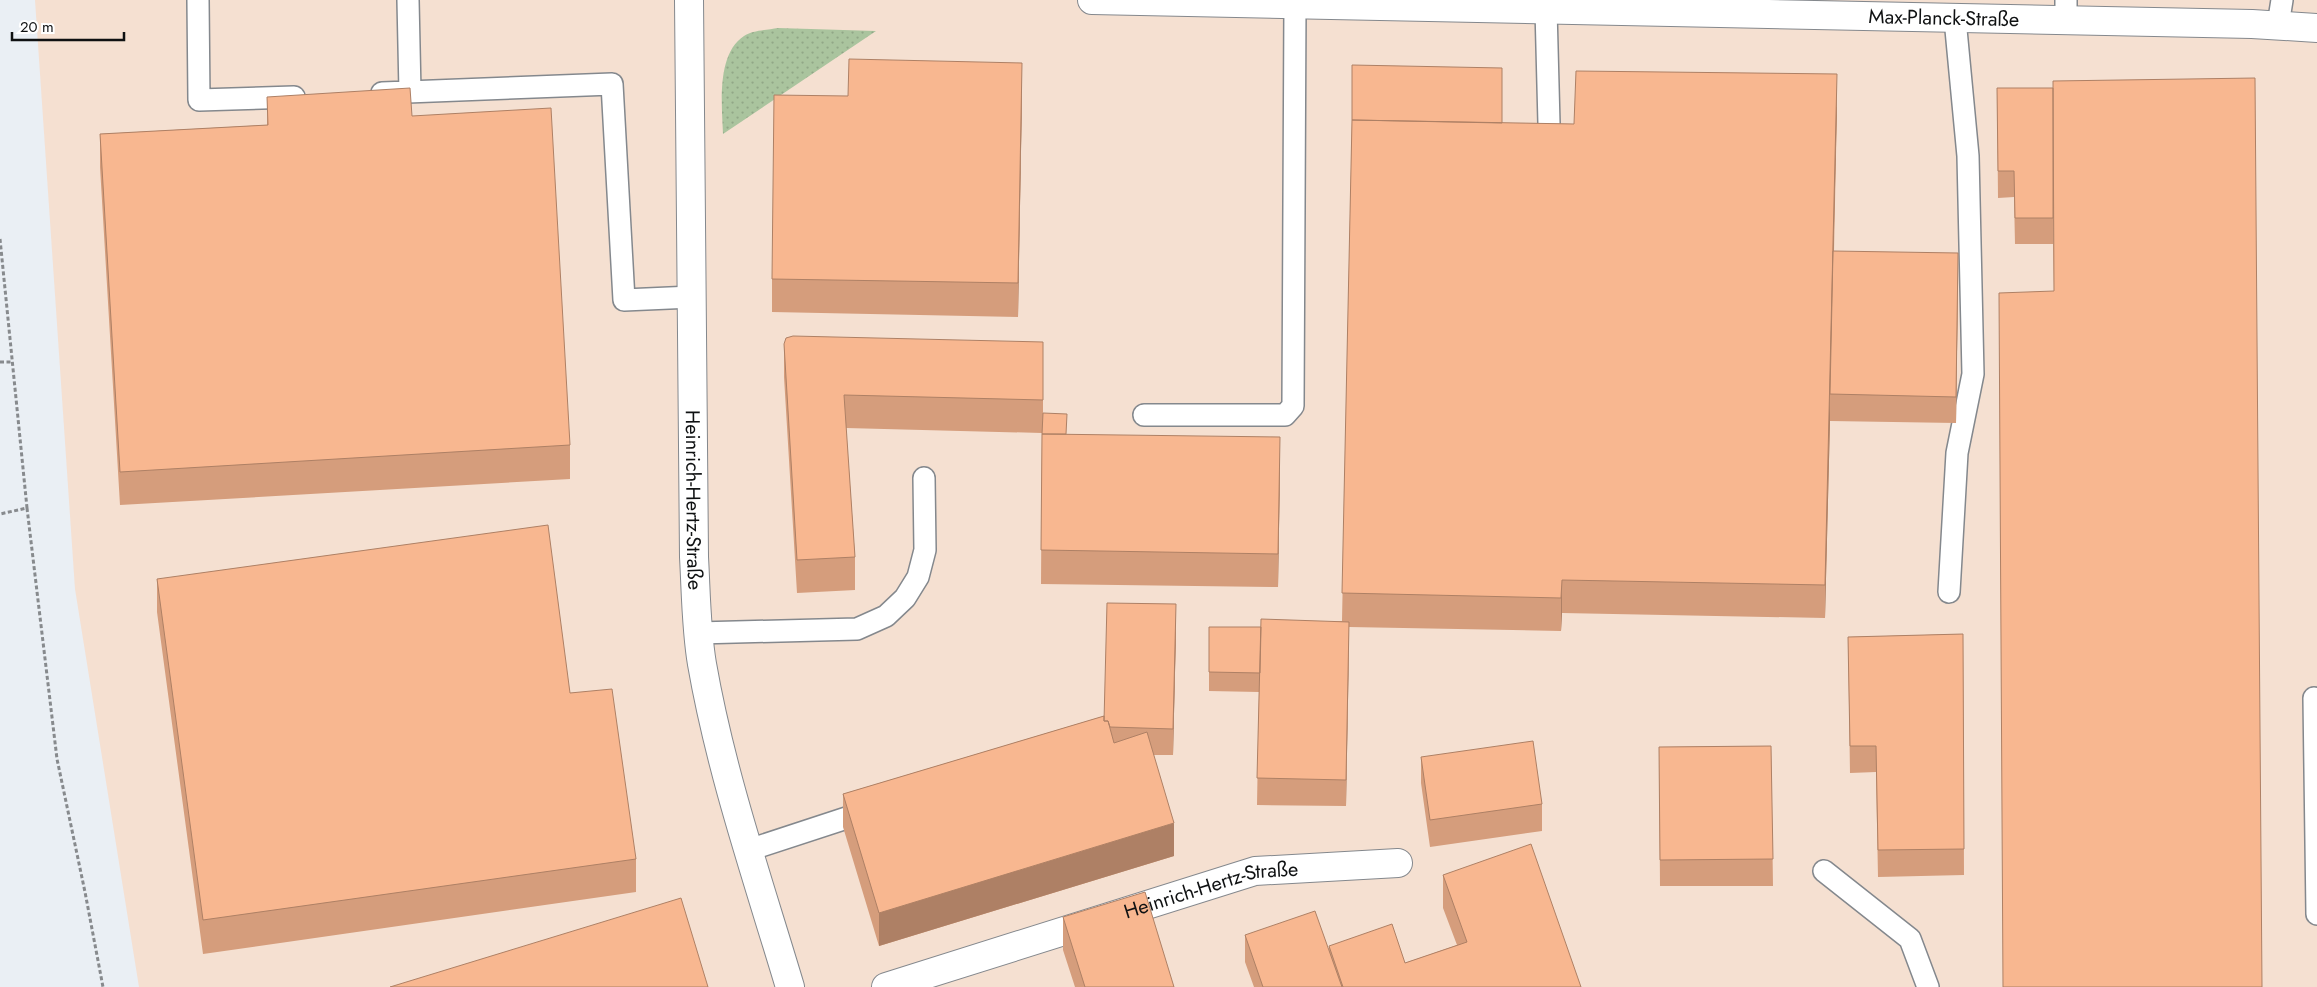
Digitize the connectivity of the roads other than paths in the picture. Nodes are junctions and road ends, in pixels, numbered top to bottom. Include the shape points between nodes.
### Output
1 (198, 0) edge
2 (408, 0) edge
3 (689, 0) edge
4 (1092, 0) edge
5 (1373, 3) edge
6 (1423, 3) edge
7 (1295, 4) junction
8 (1546, 9) junction
9 (2066, 10) edge
10 (2280, 13) edge
11 (1955, 18) junction
12 (2317, 28) edge
13 (410, 92) junction
14 (362, 94) edge
15 (314, 96) edge
16 (1549, 124) edge
17 (692, 297) junction
18 (1144, 415) dead end
19 (924, 478) dead end
20 (1949, 592) dead end
21 (698, 633) junction
22 (2314, 698) dead end
23 (889, 804) edge
24 (749, 850) junction
25 (1398, 863) dead end
26 (1824, 871) dead end
27 (2317, 914) edge
28 (790, 987) edge
29 (886, 987) edge
30 (1928, 987) edge

1 - 15 lane via 199,100
2 - 13 lane
3 - 17 street, Heinrich-Hertz-Straße
4 - 7 street, Max-Planck-Straße
5 - 6 street, Max-Planck-Straße
5 - 7 street, Max-Planck-Straße
6 - 8 street, Max-Planck-Straße
7 - 18 lane via 1293,406 1285,415
8 - 11 street, Max-Planck-Straße
8 - 16 lane
9 - 10 street, Max-Planck-Straße
9 - 11 street, Max-Planck-Straße
10 - 12 street, Max-Planck-Straße
11 - 20 lane via 1968,156 1974,374 1957,452
13 - 14 lane
13 - 17 lane via 612,84 624,300
17 - 21 street, Heinrich-Hertz-Straße via 694,557
19 - 21 lane via 925,550 918,577 905,598 886,616 857,629
21 - 24 street, Heinrich-Hertz-Straße via 724,766
22 - 27 lane
23 - 24 lane
24 - 28 street, Heinrich-Hertz-Straße
25 - 29 street, Heinrich-Hertz-Straße via 1255,871
26 - 30 lane via 1910,939

